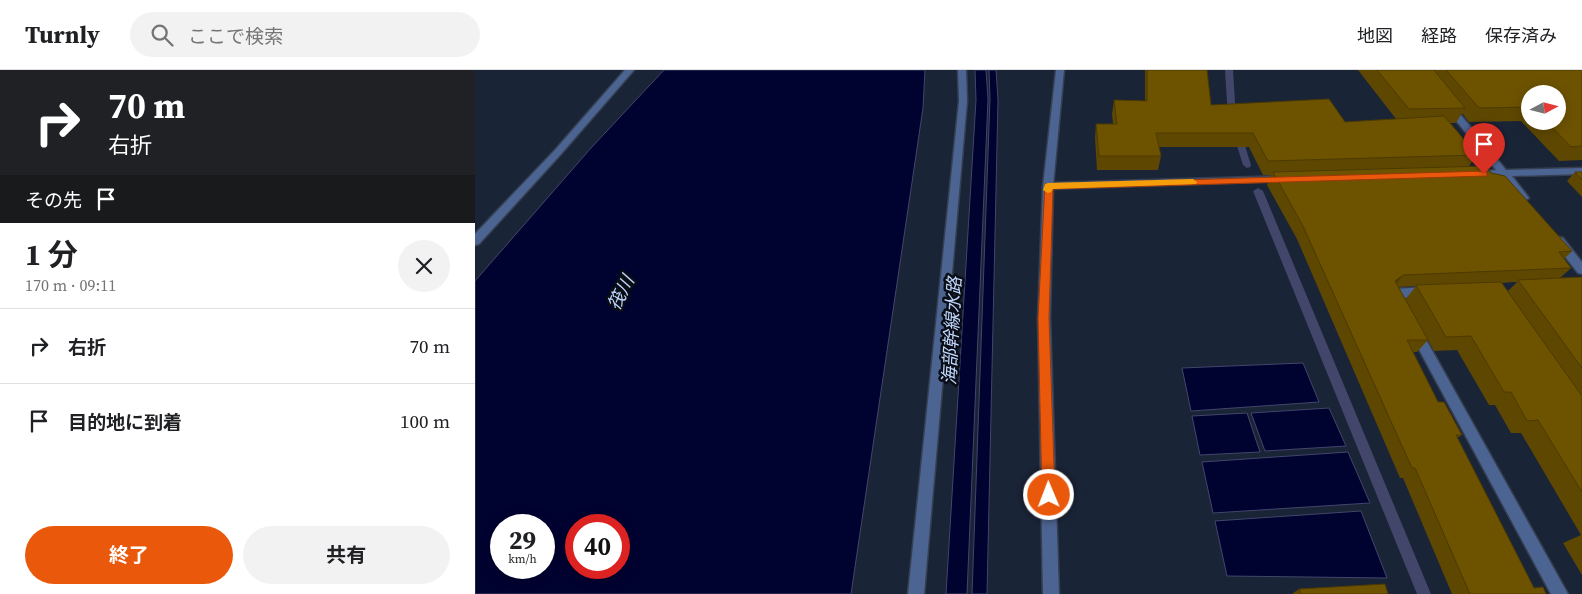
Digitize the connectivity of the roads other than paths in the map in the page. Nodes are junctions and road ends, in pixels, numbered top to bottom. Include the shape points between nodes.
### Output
1 (630, 70) edge
2 (962, 70) edge
3 (1060, 70) edge
4 (1444, 100) edge
5 (1582, 170) edge
6 (1504, 173) junction
7 (1464, 174) edge
8 (1296, 179) edge
9 (1048, 186) junction
10 (1534, 210) edge
11 (1552, 233) edge
12 (475, 241) edge
13 (1582, 270) edge
14 (1443, 291) edge
15 (916, 594) edge
16 (1051, 594) edge
17 (1560, 594) edge

1 - 12 street
2 - 15 street via 963,101
3 - 9 street
4 - 6 street
5 - 6 street
6 - 7 street
6 - 10 street
8 - 9 street
9 - 16 street via 1044,318
11 - 13 street
14 - 17 street via 1394,294

